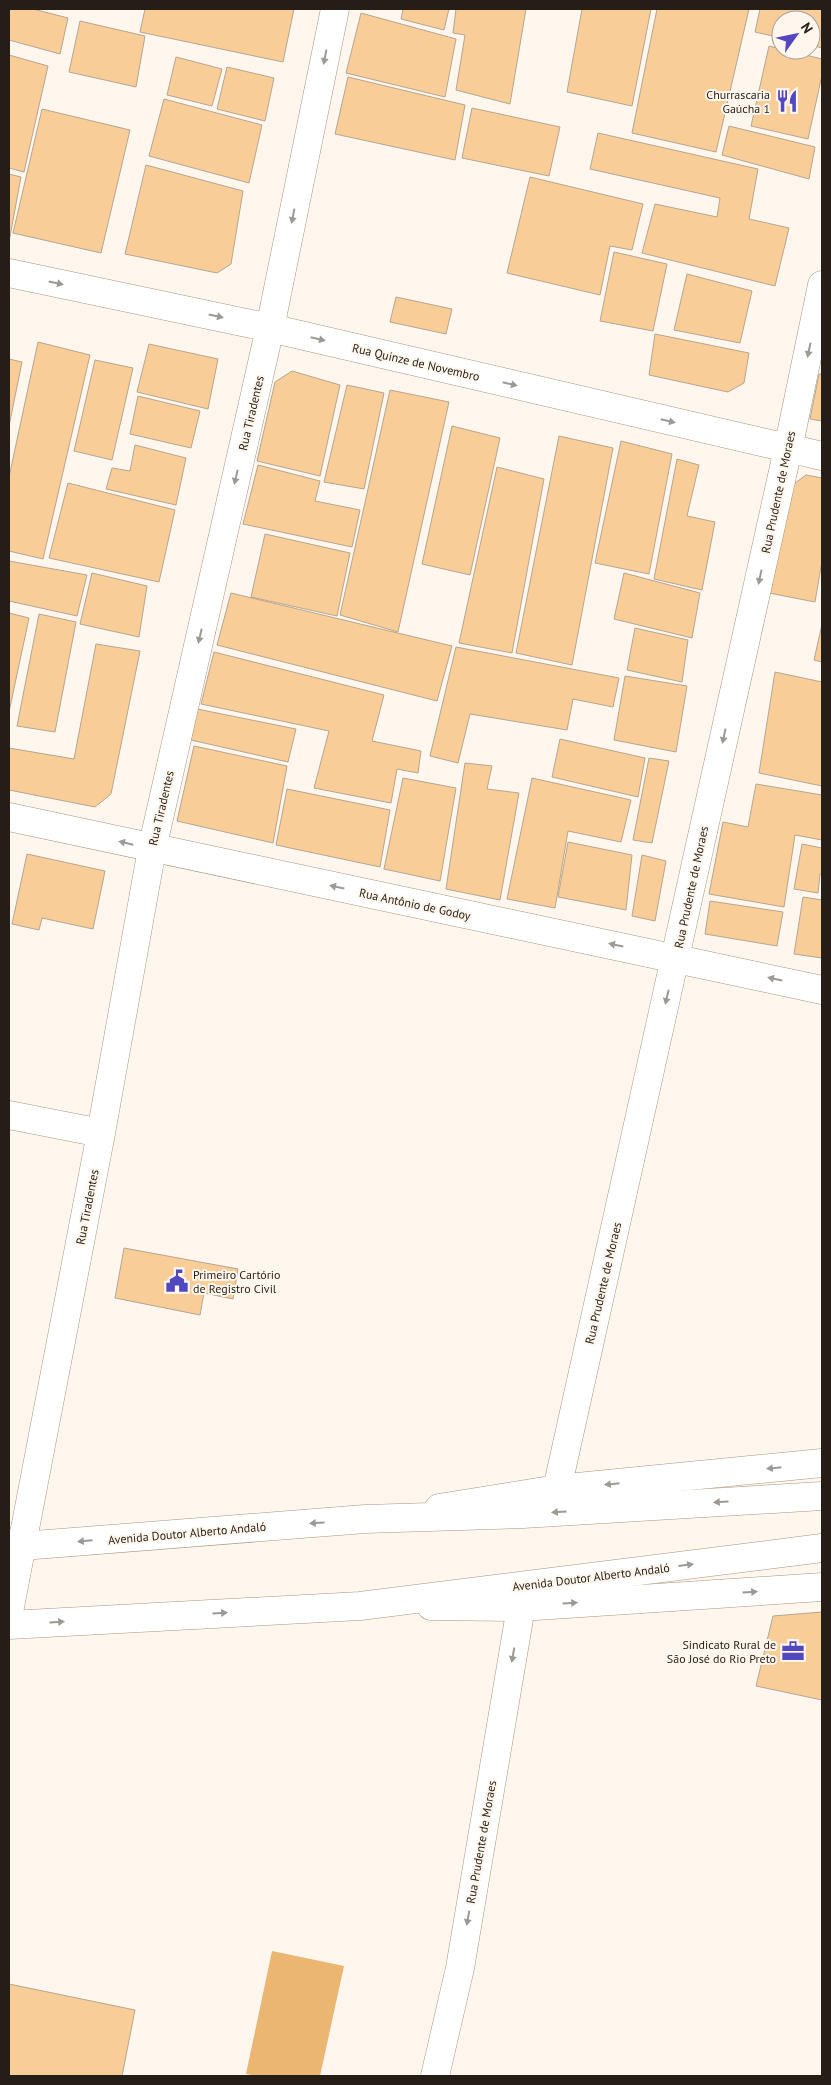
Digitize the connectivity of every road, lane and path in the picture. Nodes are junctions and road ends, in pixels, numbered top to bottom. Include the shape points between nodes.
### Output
1 (335, 9) edge
2 (9, 273) edge
3 (822, 285) edge
4 (270, 328) junction
5 (788, 449) junction
6 (822, 456) edge
7 (9, 817) edge
8 (152, 849) junction
9 (675, 958) junction
10 (822, 990) edge
11 (9, 1115) edge
12 (101, 1134) junction
13 (822, 1463) edge
14 (558, 1489) junction
15 (822, 1496) edge
16 (365, 1519) junction
17 (15, 1545) edge
18 (822, 1548) edge
19 (822, 1587) edge
20 (360, 1606) junction
21 (521, 1607) junction
22 (9, 1612) edge
23 (9, 1625) edge
24 (435, 2076) edge

1 -> 4 street, Rua Tiradentes
2 -> 4 street, Rua Quinze de Novembro
3 -> 5 street, Rua Prudente de Moraes
4 -> 5 street, Rua Quinze de Novembro
4 -> 8 street, Rua Tiradentes
5 - 6 street, Rua Quinze de Novembro
5 -> 9 street, Rua Prudente de Moraes
8 -> 7 street, Rua Antônio de Godoy
9 -> 8 street, Rua Antônio de Godoy
8 - 12 street, Rua Tiradentes
10 -> 9 street, Rua Antônio de Godoy
9 -> 14 street, Rua Prudente de Moraes
11 - 12 street
12 - 17 street, Rua Tiradentes
13 -> 14 street, Avenida Doutor Alberto Andaló
14 - 16 street, Avenida Doutor Alberto Andaló
15 -> 16 street, Avenida Doutor Alberto Andaló via 523,1514
16 -> 17 street, Avenida Doutor Alberto Andaló
17 - 22 street, Rua Tiradentes
20 -> 18 street, Avenida Doutor Alberto Andaló
21 -> 19 street, Avenida Doutor Alberto Andaló
20 - 21 street, Avenida Doutor Alberto Andaló
23 -> 20 street, Avenida Doutor Alberto Andaló
21 -> 24 street, Rua Prudente de Moraes via 460,1968

